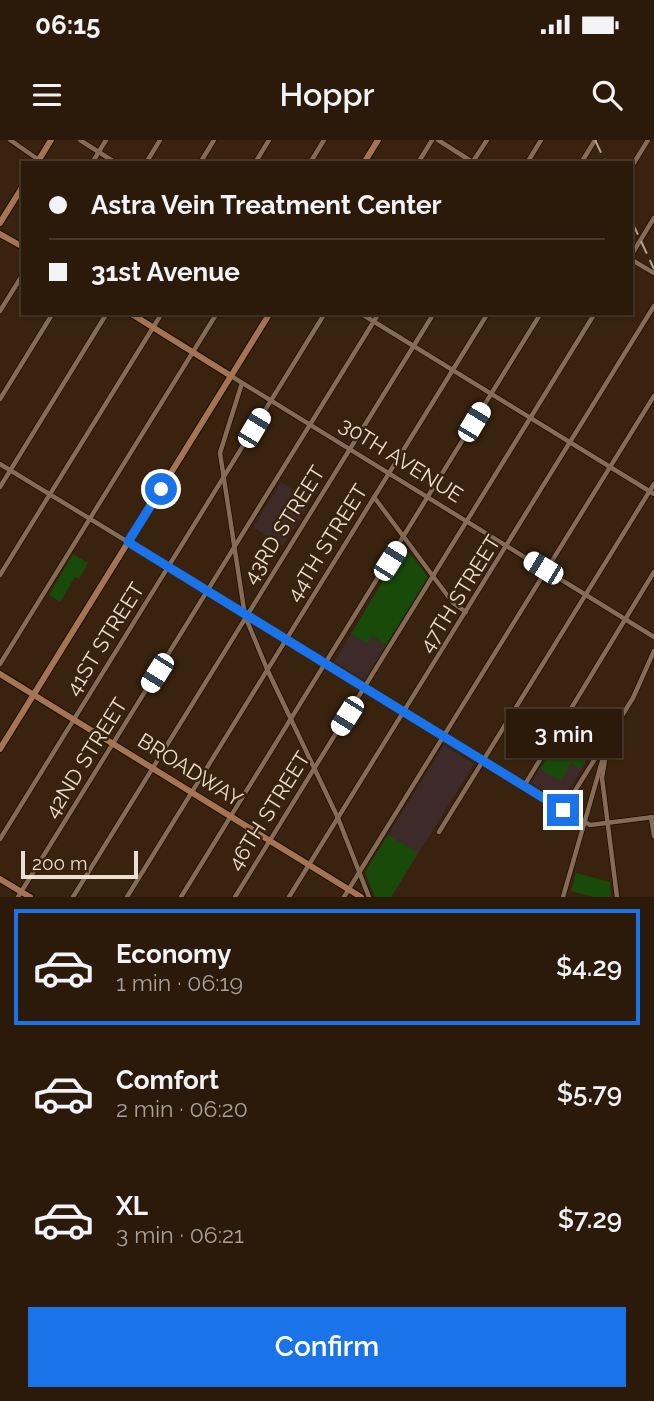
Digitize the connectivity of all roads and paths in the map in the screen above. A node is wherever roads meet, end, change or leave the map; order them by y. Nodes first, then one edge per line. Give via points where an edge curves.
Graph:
1 (10, 140) edge
2 (51, 140) edge
3 (80, 140) edge
4 (106, 140) edge
5 (160, 140) edge
6 (214, 140) edge
7 (269, 140) edge
8 (324, 140) edge
9 (378, 140) edge
10 (432, 140) edge
11 (438, 140) edge
12 (486, 140) edge
13 (541, 140) edge
14 (595, 140) edge
15 (648, 140) edge
16 (99, 152) junction
17 (37, 161) edge
18 (39, 161) edge
19 (93, 161) edge
20 (113, 161) edge
21 (147, 161) edge
22 (201, 161) edge
23 (256, 161) edge
24 (311, 161) edge
25 (364, 161) edge
26 (419, 161) edge
27 (470, 161) edge
28 (474, 161) edge
29 (528, 161) edge
30 (582, 161) edge
31 (633, 164) edge
32 (21, 189) edge
33 (654, 218) edge
34 (0, 223) edge
35 (0, 234) edge
36 (21, 246) edge
37 (633, 252) edge
38 (633, 261) edge
39 (654, 273) edge
40 (21, 277) edge
41 (654, 306) edge
42 (0, 311) edge
43 (52, 315) edge
44 (106, 315) edge
45 (133, 315) edge
46 (161, 315) edge
47 (216, 315) edge
48 (269, 315) edge
49 (324, 315) edge
50 (363, 315) edge
51 (378, 315) edge
52 (433, 315) edge
53 (487, 315) edge
54 (540, 315) edge
55 (594, 315) edge
56 (374, 322) junction
57 (153, 328) junction
58 (413, 346) junction
59 (193, 352) junction
60 (453, 371) junction
61 (231, 376) junction
62 (242, 383) junction
63 (491, 395) junction
64 (654, 396) edge
65 (0, 399) edge
66 (271, 400) junction
67 (531, 419) junction
68 (311, 425) junction
69 (570, 443) junction
70 (350, 449) junction
71 (0, 464) edge
72 (610, 467) junction
73 (10, 470) junction
74 (389, 473) junction
75 (224, 477) junction
76 (654, 484) edge
77 (0, 487) edge
78 (652, 493) edge
79 (50, 495) junction
80 (374, 498) junction
81 (429, 498) junction
82 (90, 519) junction
83 (468, 522) junction
84 (404, 537) junction
85 (128, 542) junction
86 (508, 547) junction
87 (234, 548) junction
88 (168, 567) junction
89 (547, 570) junction
90 (654, 572) edge
91 (0, 575) edge
92 (433, 577) junction
93 (207, 591) junction
94 (586, 594) junction
95 (466, 612) junction
96 (245, 615) junction
97 (626, 618) junction
98 (654, 637) edge
99 (286, 640) junction
100 (654, 651) edge
101 (0, 664) edge
102 (325, 665) junction
103 (267, 669) junction
104 (0, 674) edge
105 (365, 689) junction
106 (34, 695) junction
107 (404, 713) junction
108 (74, 719) junction
109 (291, 719) junction
110 (444, 737) junction
111 (610, 737) junction
112 (113, 744) junction
113 (0, 749) edge
114 (483, 761) junction
115 (152, 768) junction
116 (314, 768) junction
117 (524, 786) junction
118 (192, 792) junction
119 (563, 810) junction
120 (231, 816) junction
121 (653, 817) edge
122 (338, 818) junction
123 (585, 823) junction
124 (607, 823) junction
125 (439, 832) dead end
126 (654, 836) edge
127 (0, 839) edge
128 (270, 841) junction
129 (309, 865) junction
130 (359, 872) junction
131 (0, 879) edge
132 (349, 890) junction
133 (20, 894) edge
134 (30, 897) edge
135 (73, 897) edge
136 (127, 897) edge
137 (181, 897) edge
138 (235, 897) edge
139 (289, 897) edge
140 (344, 897) edge
141 (361, 897) edge
142 (369, 897) edge
143 (563, 897) edge
144 (617, 897) edge

1 - 17 street
2 - 18 street
3 - 16 street
4 - 16 street
5 - 21 street
6 - 22 street
7 - 23 street
8 - 24 street
9 - 25 street
10 - 26 street
11 - 27 street
12 - 28 street
13 - 29 street
14 - 30 street
15 - 31 street
16 - 19 street
16 - 20 street
32 - 34 street
33 - 37 street
35 - 36 street
38 - 39 street
40 - 42 street
41 - 69 street, 47TH STREET
43 - 65 street
44 - 73 street
45 - 57 street, 30TH AVENUE
46 - 57 street
47 - 59 street
48 - 61 street
49 - 66 street, 41ST STREET
50 - 56 street
51 - 56 street, 42ND STREET
52 - 58 street, 43RD STREET
53 - 60 street, 44TH STREET
54 - 63 street
55 - 67 street, 46TH STREET
56 - 58 street
56 - 68 street, 42ND STREET
57 - 59 street, 30TH AVENUE
57 - 79 street
58 - 60 street
58 - 70 street, 43RD STREET
59 - 61 street, 30TH AVENUE
59 - 82 street
60 - 63 street
60 - 74 street, 44TH STREET
61 - 62 street, 30TH AVENUE
61 - 85 street
62 - 66 street, 30TH AVENUE
62 - 75 street via 220,453
63 - 67 street
63 - 81 street
64 - 72 street
66 - 68 street, 30TH AVENUE
66 - 75 street, 41ST STREET
67 - 69 street
67 - 83 street, 46TH STREET
68 - 70 street, 30TH AVENUE
68 - 87 street, 42ND STREET
69 - 72 street
69 - 86 street, 47TH STREET
70 - 74 street, 30TH AVENUE
70 - 96 street, 43RD STREET
71 - 73 street
72 - 78 street
72 - 89 street
73 - 77 street
73 - 79 street
74 - 80 street, 44TH STREET
74 - 81 street, 30TH AVENUE
75 - 87 street
75 - 88 street, 41ST STREET
76 - 78 street
78 - 94 street
79 - 82 street
79 - 91 street
80 - 84 street
80 - 99 street, 44TH STREET
81 - 83 street, 30TH AVENUE
81 - 84 street
82 - 85 street
82 - 101 street
83 - 86 street, 30TH AVENUE
83 - 92 street, 46TH STREET
84 - 92 street
84 - 102 street
85 - 88 street
85 - 106 street
86 - 89 street, 30TH AVENUE
86 - 95 street, 47TH STREET
87 - 93 street, 42ND STREET
87 - 96 street
88 - 93 street
88 - 108 street, 41ST STREET
89 - 94 street, 30TH AVENUE
89 - 110 street
90 - 97 street
92 - 95 street
92 - 105 street, 46TH STREET
93 - 96 street
93 - 112 street, 42ND STREET
94 - 97 street, 30TH AVENUE
94 - 114 street
95 - 107 street, 47TH STREET
96 - 99 street
96 - 103 street
96 - 115 street, 43RD STREET
97 - 98 street, 30TH AVENUE
97 - 117 street
99 - 102 street
99 - 103 street, 44TH STREET
100 - 111 street
102 - 105 street
102 - 109 street
103 - 109 street
103 - 118 street, 44TH STREET
104 - 106 street, BROADWAY
105 - 107 street
105 - 116 street, 46TH STREET
106 - 108 street, BROADWAY
106 - 113 street
107 - 110 street
107 - 122 street, 47TH STREET
108 - 112 street, BROADWAY
108 - 127 street, 41ST STREET
109 - 116 street
109 - 120 street
110 - 114 street
110 - 130 street
111 - 119 street
111 - 123 street
111 - 124 street via 602,778
112 - 115 street, BROADWAY
112 - 133 street, 42ND STREET
114 - 117 street
114 - 125 street
115 - 118 street, BROADWAY
115 - 135 street, 43RD STREET
116 - 122 street
116 - 128 street, 46TH STREET
117 - 119 street
118 - 120 street, BROADWAY
118 - 136 street, 44TH STREET
119 - 123 street
120 - 128 street, BROADWAY
120 - 137 street
121 - 124 street
121 - 126 street
122 - 129 street, 47TH STREET
122 - 130 street
123 - 124 street
123 - 143 street
124 - 144 street
128 - 129 street, BROADWAY
128 - 138 street, 46TH STREET
129 - 132 street, BROADWAY
129 - 139 street, 47TH STREET
130 - 132 street
130 - 142 street
131 - 133 street
132 - 140 street
132 - 141 street, BROADWAY
133 - 134 street

